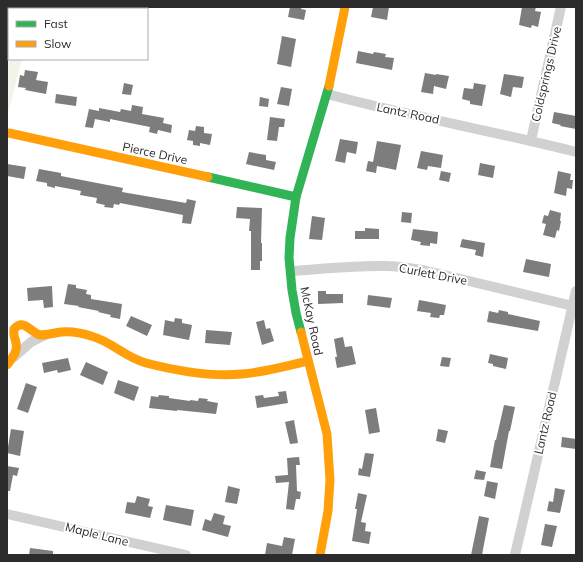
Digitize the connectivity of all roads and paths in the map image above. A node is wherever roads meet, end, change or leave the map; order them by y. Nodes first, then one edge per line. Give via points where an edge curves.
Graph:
1 (345, 7) edge
2 (561, 7) edge
3 (327, 94) junction
4 (9, 133) dead end
5 (531, 140) junction
6 (576, 152) edge
7 (296, 197) junction
8 (291, 271) junction
9 (576, 291) edge
10 (573, 306) junction
11 (45, 335) junction
12 (14, 357) junction
13 (308, 361) junction
14 (7, 365) edge
15 (7, 514) edge
16 (186, 555) edge
17 (320, 555) edge
18 (515, 555) edge

1 - 3 street
2 - 5 street, Coldsprings Drive
3 - 5 street, Lantz Road
3 - 7 street, McKay Road
4 - 7 street, Pierce Drive
5 - 6 street, Lantz Road
7 - 8 street, McKay Road via 290,238
8 - 10 street, Curlett Drive via 365,266 404,267
8 - 13 street, McKay Road via 296,314
9 - 10 street, Lantz Road
10 - 18 street, Lantz Road
11 - 12 street via 31,342
11 - 12 street via 35,334 25,325 17,326 13,332 17,346
11 - 13 street via 84,333 102,339 137,360 202,374 244,375
12 - 14 street
13 - 17 street, McKay Road via 322,410 329,456 328,511
15 - 16 street, Maple Lane

